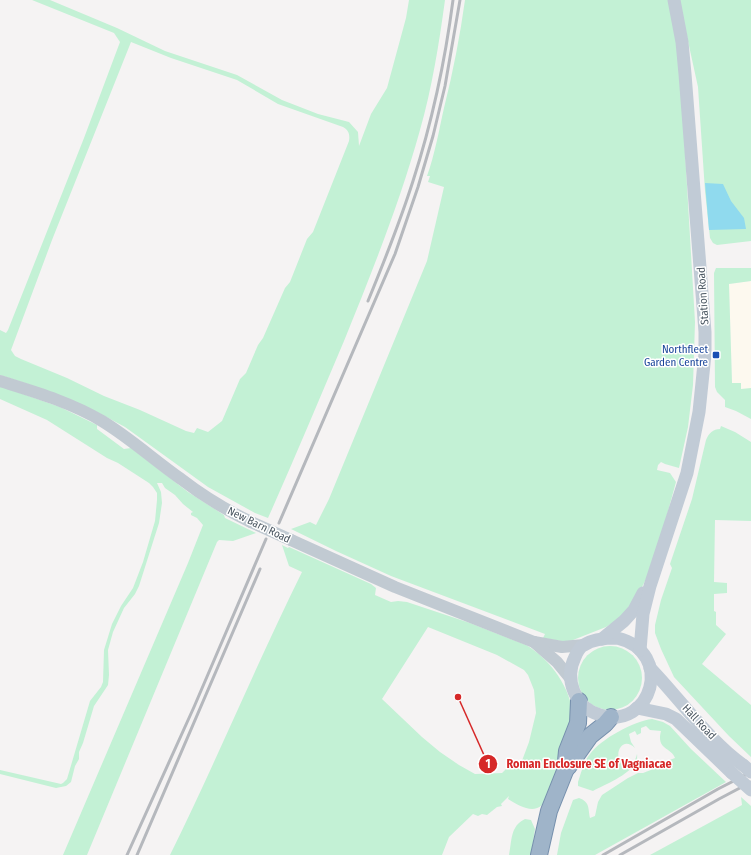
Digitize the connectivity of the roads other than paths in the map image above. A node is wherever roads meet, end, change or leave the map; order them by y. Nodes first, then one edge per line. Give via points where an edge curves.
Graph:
1 (674, 0) edge
2 (0, 380) edge
3 (650, 586) junction
4 (602, 639) junction
5 (534, 642) junction
6 (584, 645) junction
7 (640, 650) junction
8 (650, 668) junction
9 (570, 678) junction
10 (579, 701) junction
11 (637, 708) junction
12 (611, 717) junction
13 (742, 770) edge
14 (565, 771) junction
15 (751, 790) edge
16 (539, 855) edge

1 - 3 main road, Station Road via 688,97 705,332 699,412 687,474
2 - 5 street, New Barn Road, bridge via 58,400 97,418 129,439 180,479 251,522 395,587
3 - 4 main road, Station Road via 629,616
3 - 7 main road, Station Road
4 - 6 main road
4 - 7 main road via 617,638
5 - 6 street, New Barn Road via 566,647
5 - 9 street, New Barn Road via 557,662
6 - 9 main road via 577,652
7 - 8 main road via 648,660
8 - 11 main road via 649,691
8 - 13 main road, Hall Road
9 - 10 main road
10 - 12 main road via 590,711
10 - 14 highway via 578,721 567,751
11 - 12 main road via 625,715
11 - 13 main road, Hall Road via 666,714 676,719
12 - 14 highway via 590,736
13 - 15 main road, Hall Road, bridge
14 - 16 highway via 549,811

